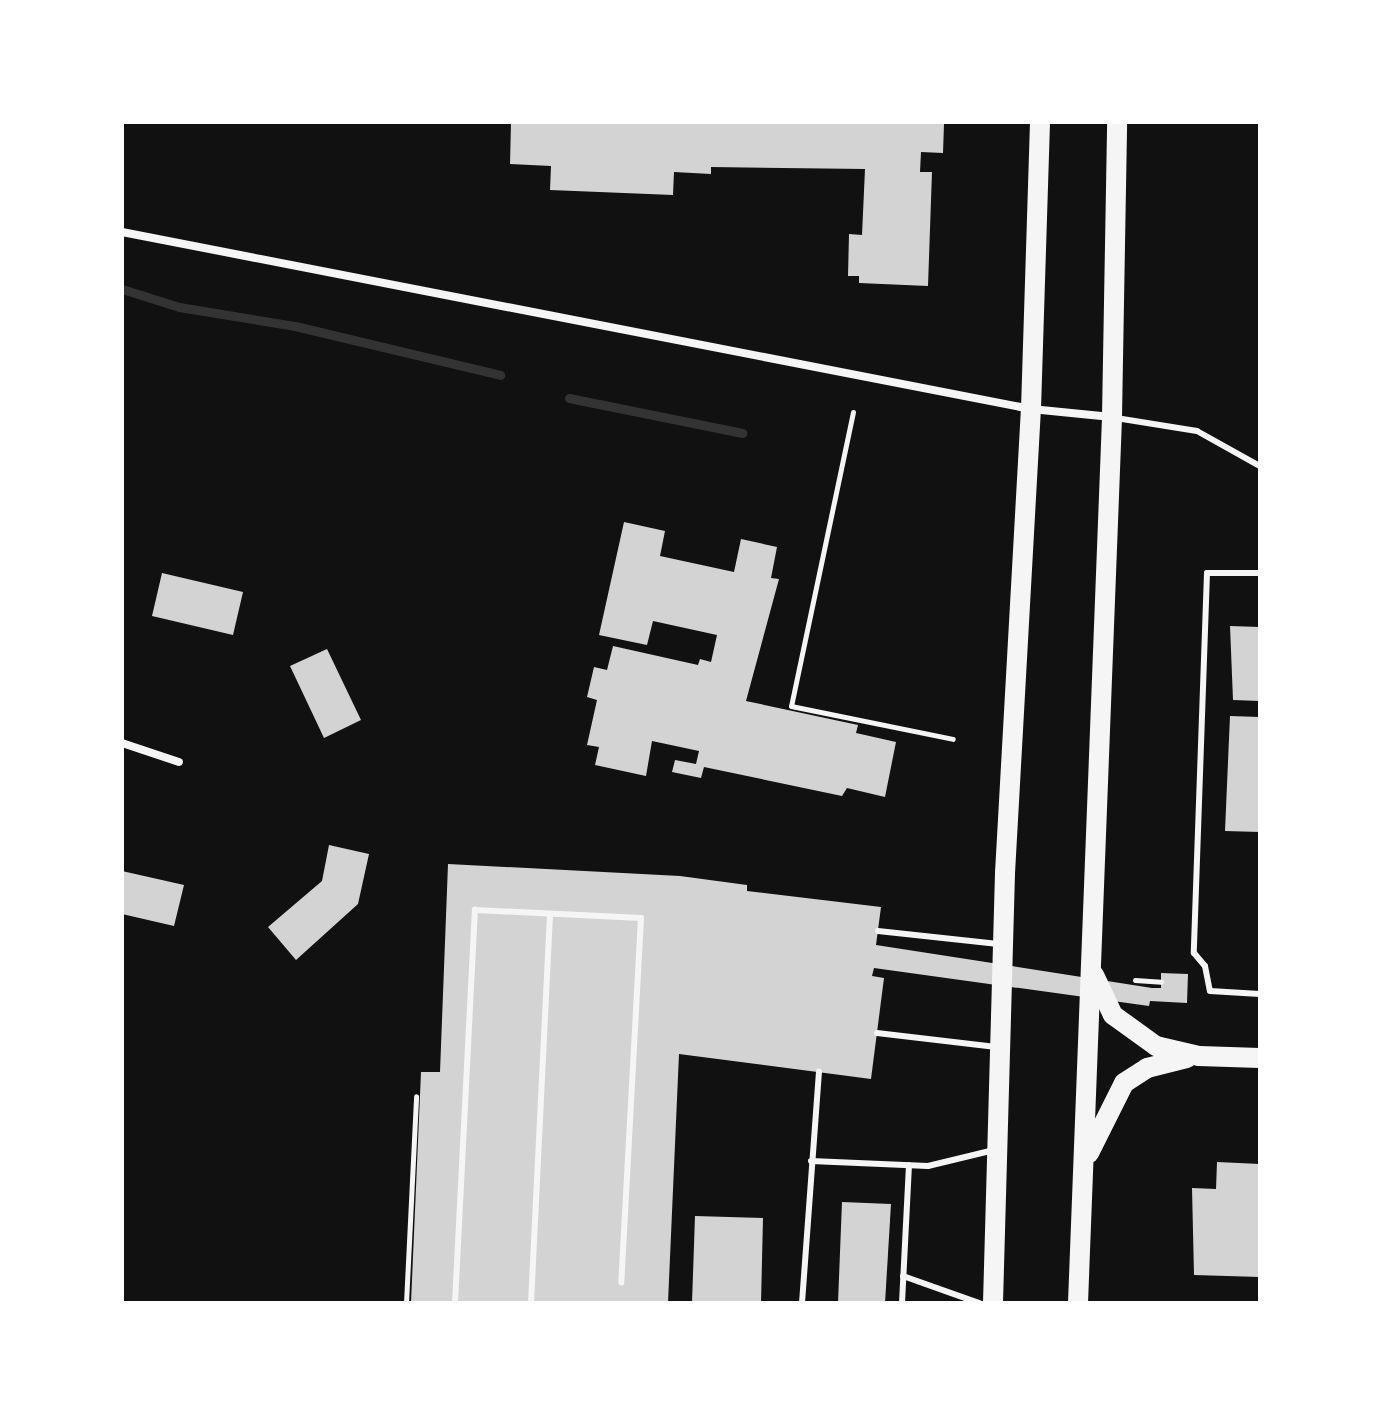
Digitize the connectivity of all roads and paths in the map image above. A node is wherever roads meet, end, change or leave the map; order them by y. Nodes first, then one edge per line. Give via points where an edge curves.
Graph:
1 (1040, 122) edge
2 (1117, 122) edge
3 (122, 232) edge
4 (1031, 409) junction
5 (853, 412) dead end
6 (1112, 417) junction
7 (1260, 466) edge
8 (1260, 573) edge
9 (953, 739) dead end
10 (122, 743) edge
11 (179, 762) dead end
12 (550, 914) junction
13 (878, 931) dead end
14 (1004, 945) junction
15 (1091, 963) junction
16 (1135, 980) dead end
17 (1161, 982) dead end
18 (1260, 994) edge
19 (877, 1033) dead end
20 (1001, 1048) junction
21 (1199, 1056) junction
22 (1260, 1058) edge
23 (819, 1072) dead end
24 (416, 1096) dead end
25 (997, 1149) junction
26 (811, 1161) junction
27 (909, 1165) junction
28 (1083, 1172) junction
29 (903, 1276) junction
30 (621, 1282) dead end
31 (406, 1303) edge
32 (455, 1303) edge
33 (531, 1303) edge
34 (802, 1303) edge
35 (902, 1303) edge
36 (979, 1303) edge
37 (993, 1303) edge
38 (1078, 1303) edge

1 - 4 main road
2 - 6 main road
3 - 4 street
4 - 6 street
4 - 14 main road
5 - 9 path via 791,706
6 - 7 lane via 1197,431
6 - 15 main road
8 - 18 lane via 1207,573 1194,953 1205,966 1210,991
10 - 11 street
12 - 30 lane via 641,918
12 - 32 lane via 475,910
12 - 33 lane
13 - 14 lane
14 - 20 main road
15 - 21 main road via 1105,1004 1122,1025 1156,1046
15 - 28 main road
16 - 17 path
19 - 20 lane
20 - 25 main road
21 - 22 main road
21 - 28 main road via 1147,1068 1124,1083 1105,1114
23 - 26 lane
24 - 31 path
25 - 27 lane via 928,1166
25 - 37 main road
26 - 27 lane
26 - 34 lane
27 - 29 lane
28 - 38 main road
29 - 35 lane
29 - 36 lane

